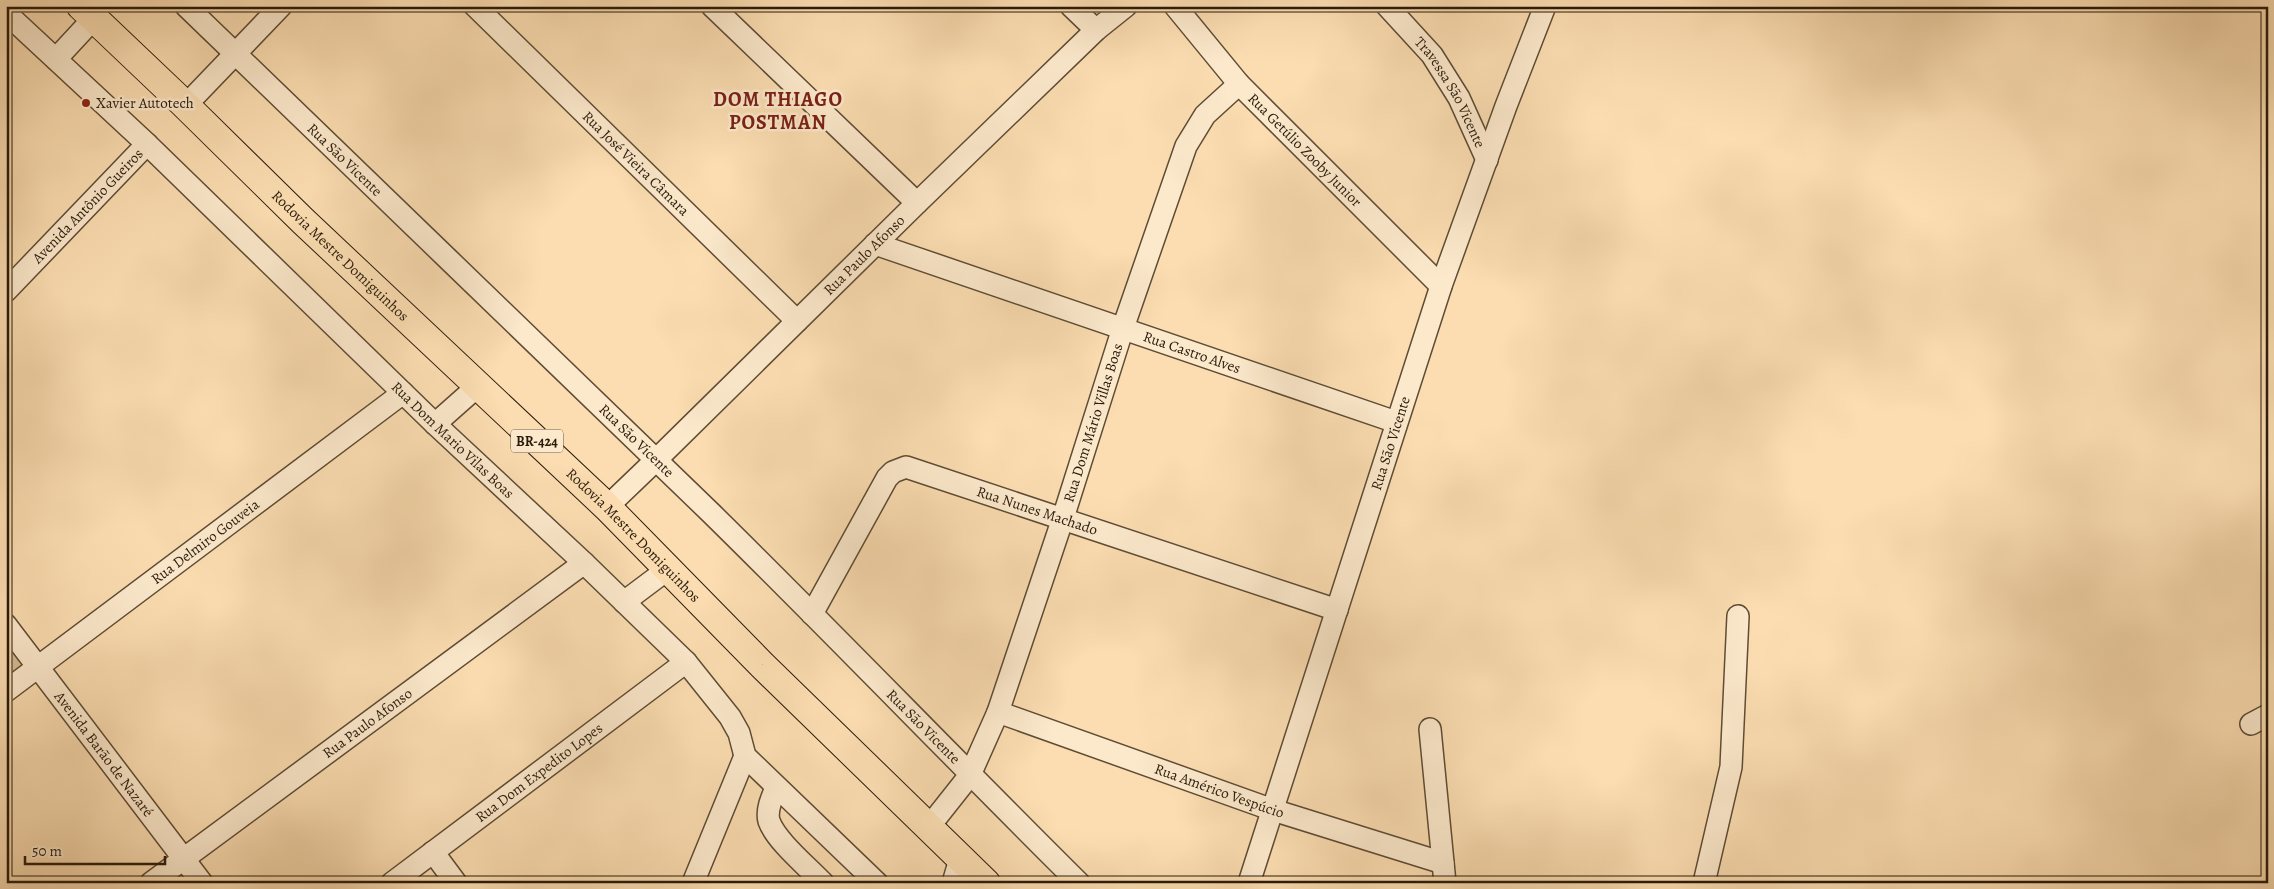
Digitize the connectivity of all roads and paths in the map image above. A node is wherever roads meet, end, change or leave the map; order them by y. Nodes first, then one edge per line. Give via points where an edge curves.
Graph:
1 (186, 6) edge
2 (281, 6) edge
3 (475, 6) edge
4 (712, 6) edge
5 (1071, 6) edge
6 (1126, 6) edge
7 (1175, 6) edge
8 (1387, 6) edge
9 (1545, 6) edge
10 (87, 12) edge
11 (6, 13) edge
12 (1096, 30) junction
13 (235, 54) junction
14 (56, 59) junction
15 (1238, 84) junction
16 (186, 105) junction
17 (148, 144) junction
18 (1486, 160) junction
19 (917, 203) junction
20 (875, 244) junction
21 (1441, 286) junction
22 (6, 291) edge
23 (797, 321) junction
24 (1123, 328) junction
25 (479, 385) junction
26 (403, 393) junction
27 (1396, 422) junction
28 (435, 424) junction
29 (656, 460) junction
30 (607, 506) junction
31 (1063, 518) junction
32 (584, 563) junction
33 (668, 569) junction
34 (624, 602) junction
35 (1337, 610) junction
36 (812, 614) junction
37 (1738, 616) dead end
38 (6, 625) edge
39 (686, 662) junction
40 (38, 667) junction
41 (6, 691) edge
42 (998, 712) junction
43 (1430, 729) dead end
44 (745, 756) junction
45 (970, 775) junction
46 (776, 788) junction
47 (1273, 810) junction
48 (928, 828) junction
49 (433, 852) junction
50 (183, 858) junction
51 (957, 871) edge
52 (1444, 873) edge
53 (151, 883) edge
54 (202, 883) edge
55 (392, 883) edge
56 (456, 883) edge
57 (692, 883) edge
58 (823, 883) edge
59 (877, 883) edge
60 (986, 883) edge
61 (1079, 883) edge
62 (1249, 883) edge
63 (1704, 883) edge

1 - 13 street, Rua São Vicente
2 - 13 street
3 - 23 street, Rua José Vieira Câmara
4 - 19 street
5 - 12 street
6 - 12 street, Rua Paulo Afonso
7 - 15 street, Rua Getúlio Zooby Junior
8 - 18 street, Travessa São Vicente via 1432,55 1459,98
9 - 18 street, Rua São Vicente
10 - 14 street
10 - 16 main road, Rodovia Mestre Domiguinhos / BR-424
11 - 14 street, Rua Dom Mario Vilas Boas
12 - 19 street, Rua Paulo Afonso
13 - 16 street
13 - 29 street, Rua São Vicente
14 - 17 street, Rua Dom Mario Vilas Boas
15 - 21 street, Rua Getúlio Zooby Junior
15 - 24 street, Rua Dom Mário Villas Boas via 1205,115 1186,146
16 - 25 main road, Rodovia Mestre Domiguinhos / BR-424 via 303,221
17 - 22 street, Avenida Antônio Gueiros
17 - 26 street, Rua Dom Mario Vilas Boas
18 - 21 street, Rua São Vicente
19 - 20 street, Rua Paulo Afonso
20 - 23 street, Rua Paulo Afonso
20 - 24 street, Rua Castro Alves
21 - 27 street, Rua São Vicente
23 - 29 street, Rua Paulo Afonso
24 - 27 street, Rua Castro Alves
24 - 31 street, Rua Dom Mário Villas Boas
25 - 28 street
25 - 30 main road, Rodovia Mestre Domiguinhos / BR-424
26 - 28 street, Rua Dom Mario Vilas Boas
26 - 40 street, Rua Delmiro Gouveia
27 - 35 street, Rua São Vicente
28 - 32 street, Rua Dom Mario Vilas Boas
29 - 30 street, Rua Paulo Afonso
29 - 36 street, Rua São Vicente
30 - 33 main road, Rodovia Mestre Domiguinhos / BR-424
31 - 35 street, Rua Nunes Machado
31 - 36 street, Rua Nunes Machado via 906,467 899,468 888,478
31 - 42 street, Rua Dom Mário Villas Boas
32 - 34 street, Rua Dom Mario Vilas Boas
32 - 50 street, Rua Paulo Afonso
33 - 34 street
33 - 48 main road, Rodovia Mestre Domiguinhos / BR-424
34 - 39 street, Rua Dom Mario Vilas Boas
35 - 47 street, Rua São Vicente
36 - 45 street, Rua São Vicente
37 - 63 street via 1731,767
38 - 40 street, Avenida Barão de Nazaré
39 - 44 street, Rua Dom Mario Vilas Boas via 730,718 739,733
39 - 49 street, Rua Dom Expedito Lopes
40 - 41 street, Rua Delmiro Gouveia
40 - 50 street, Avenida Barão de Nazaré
42 - 45 street, Rua Dom Mário Villas Boas
42 - 47 street, Rua Américo Vespúcio
43 - 52 street
44 - 46 street, Rua Dom Mario Vilas Boas
44 - 57 street
45 - 48 street, Rua Dom Mário Villas Boas
45 - 61 street, Rua São Vicente
46 - 58 street via 770,803 769,820 778,836
46 - 59 street, Rua Dom Mario Vilas Boas
47 - 52 street, Rua Américo Vespúcio
47 - 62 street, Rua São Vicente
48 - 51 main road, Rodovia Mestre Domiguinhos / BR-424
49 - 55 street, Rua Dom Expedito Lopes
49 - 56 street
50 - 53 street, Rua Paulo Afonso
50 - 54 street, Avenida Barão de Nazaré
51 - 60 main road, Rodovia Mestre Domiguinhos / BR-424

